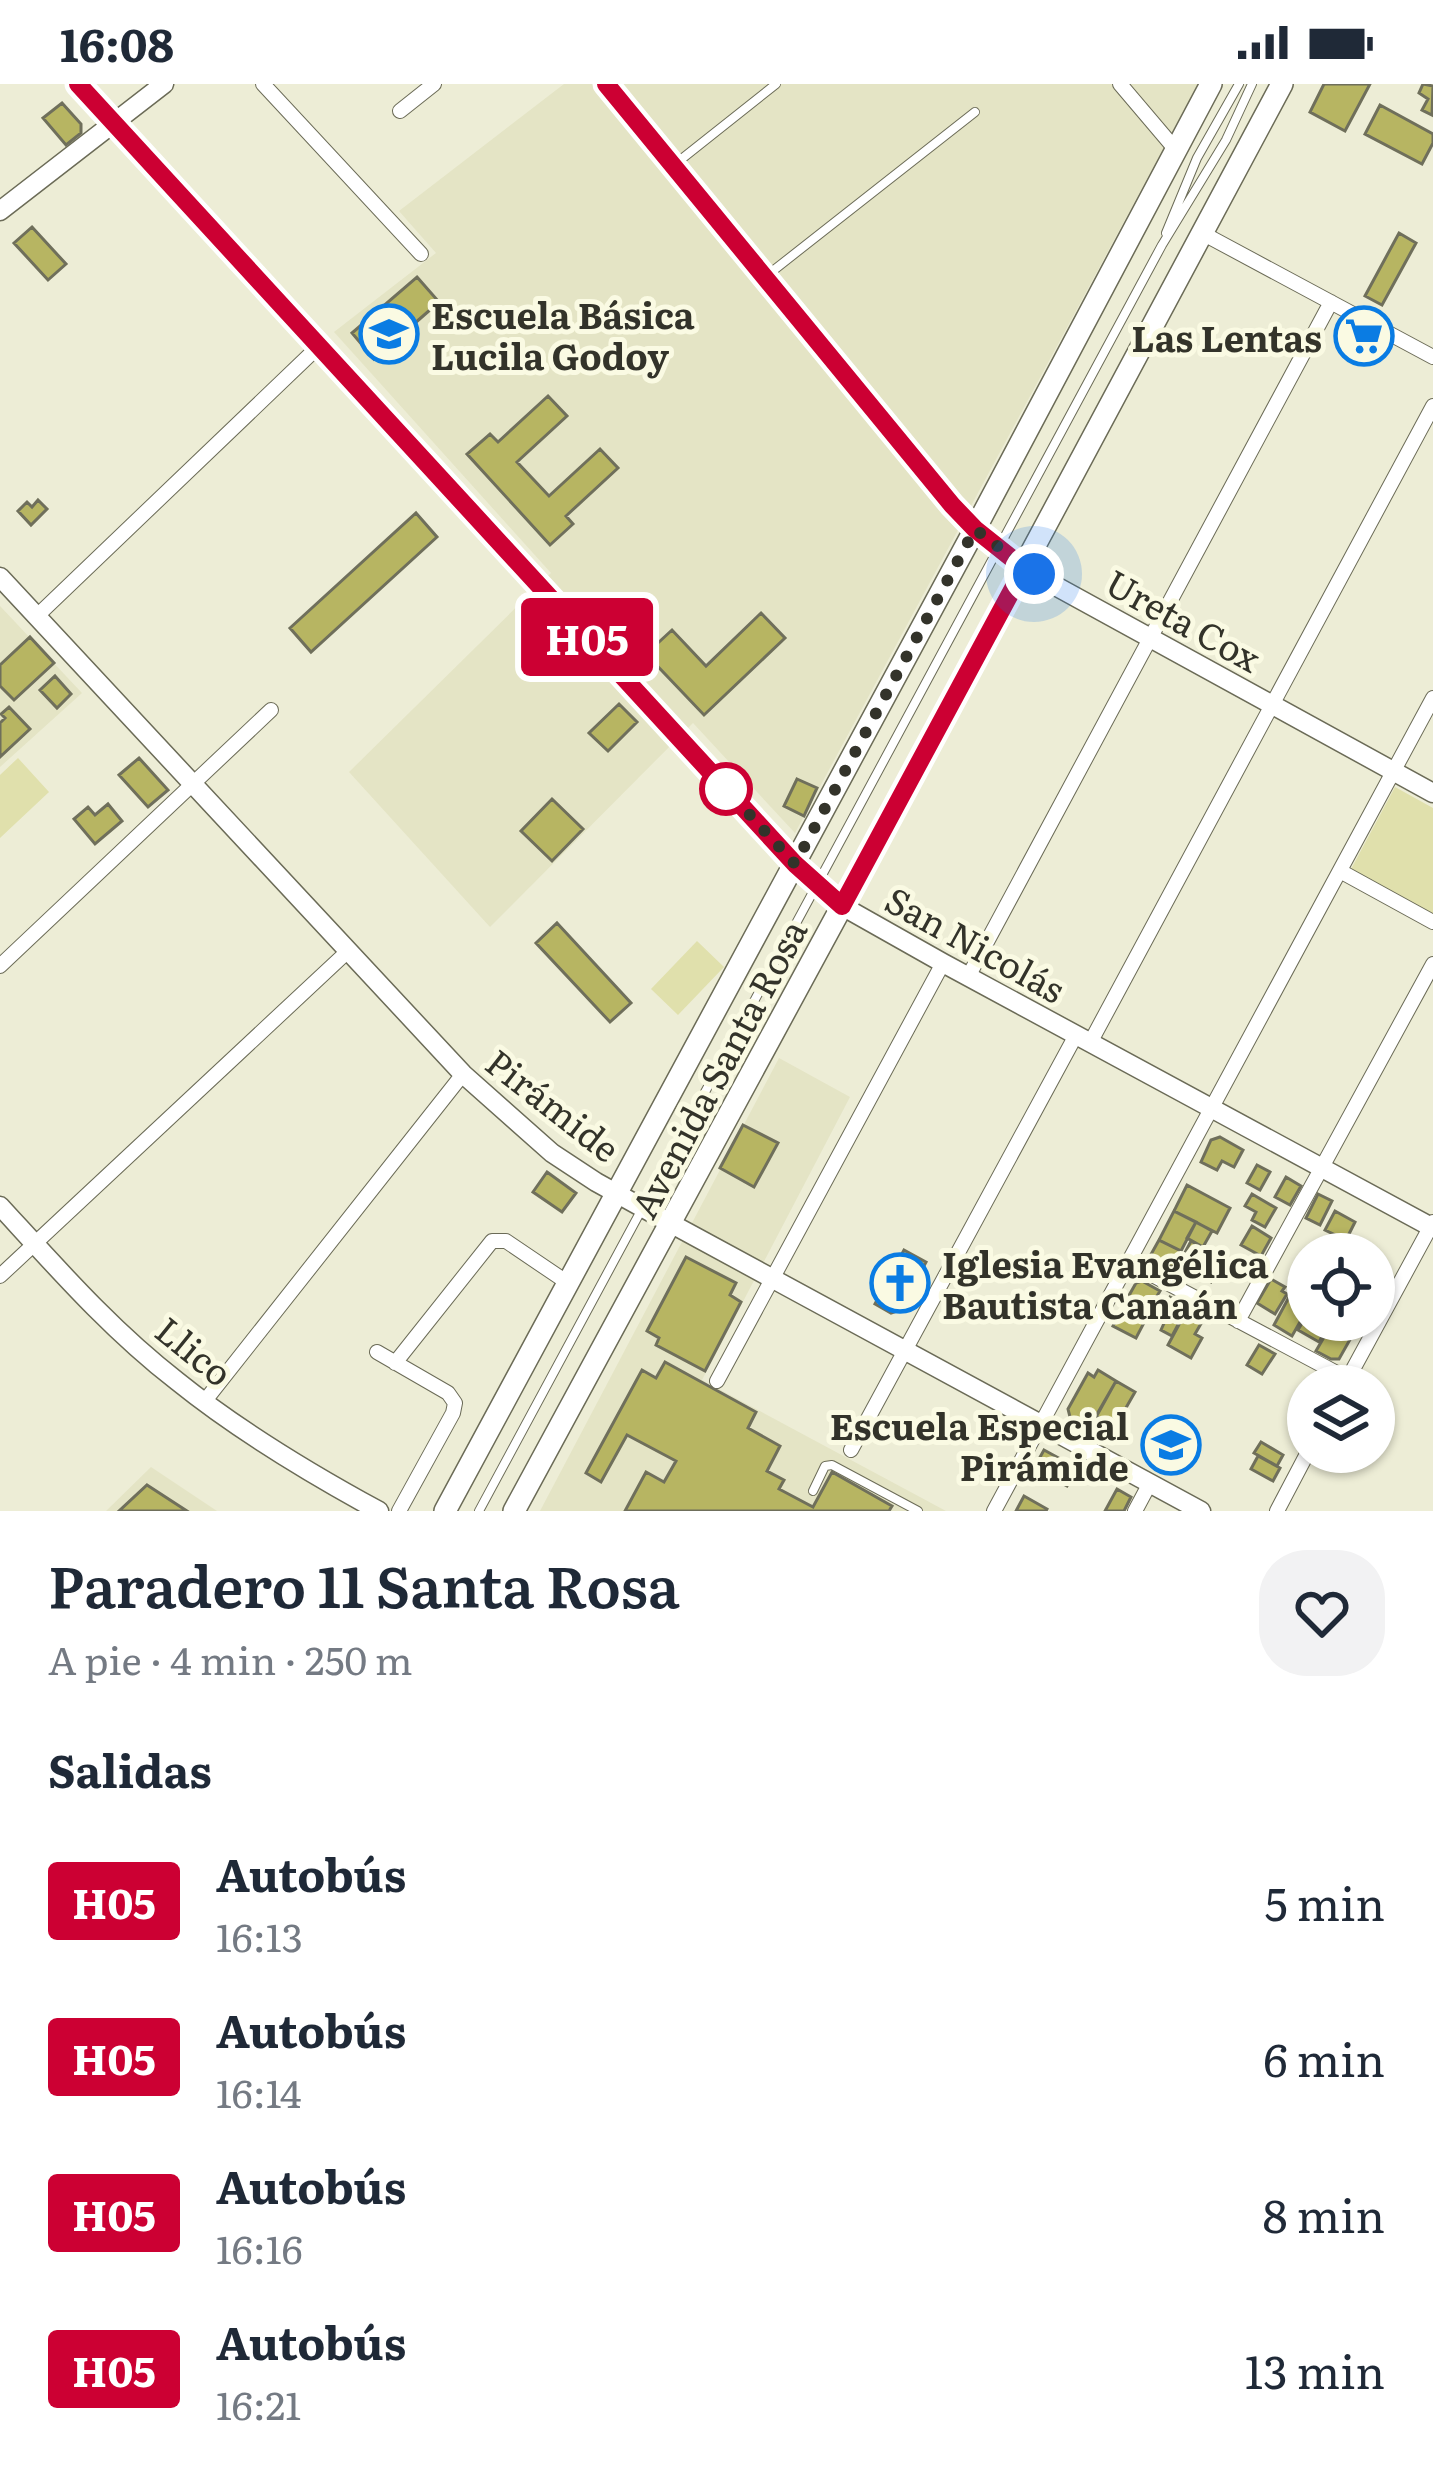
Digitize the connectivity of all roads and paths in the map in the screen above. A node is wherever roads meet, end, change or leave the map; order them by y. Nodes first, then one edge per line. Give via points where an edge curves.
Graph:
1 (78, 84) edge
2 (164, 84) edge
3 (263, 84) edge
4 (434, 84) edge
5 (606, 84) edge
6 (776, 84) edge
7 (1120, 84) edge
8 (1211, 84) edge
9 (1239, 84) edge
10 (1252, 84) edge
11 (1282, 84) edge
12 (400, 111) dead end
13 (975, 112) dead end
14 (113, 123) junction
15 (1176, 150) junction
16 (673, 166) junction
17 (0, 211) edge
18 (1202, 233) junction
19 (1162, 244) junction
20 (421, 254) dead end
21 (764, 278) junction
22 (1331, 302) junction
23 (319, 346) junction
24 (1433, 357) edge
25 (1433, 406) edge
26 (975, 529) junction
27 (1000, 550) junction
28 (1024, 568) junction
29 (0, 577) edge
30 (37, 616) junction
31 (1150, 639) junction
32 (1433, 698) edge
33 (1272, 705) junction
34 (271, 710) dead end
35 (1426, 725) edge
36 (1393, 772) junction
37 (193, 784) junction
38 (1433, 793) edge
39 (795, 864) junction
40 (1340, 871) junction
41 (818, 885) junction
42 (842, 906) junction
43 (1433, 922) edge
44 (347, 952) junction
45 (943, 963) junction
46 (1433, 964) edge
47 (0, 966) edge
48 (968, 977) junction
49 (1083, 1039) junction
50 (463, 1074) junction
51 (1211, 1108) junction
52 (1321, 1168) junction
53 (616, 1193) junction
54 (0, 1205) edge
55 (643, 1208) junction
56 (670, 1223) junction
57 (1432, 1225) edge
58 (35, 1244) junction
59 (1128, 1262) junction
60 (0, 1276) edge
61 (772, 1278) junction
62 (568, 1283) junction
63 (1238, 1321) junction
64 (905, 1351) junction
65 (376, 1352) dead end
66 (395, 1363) junction
67 (1315, 1365) edge
68 (1356, 1365) edge
69 (717, 1381) dead end
70 (204, 1402) junction
71 (1041, 1424) junction
72 (851, 1450) dead end
73 (1297, 1473) edge
74 (1150, 1483) junction
75 (813, 1491) dead end
76 (379, 1511) edge
77 (399, 1511) edge
78 (445, 1511) edge
79 (479, 1511) edge
80 (514, 1511) edge
81 (918, 1511) edge
82 (994, 1511) edge
83 (1135, 1511) edge
84 (1201, 1511) edge
85 (1276, 1511) edge

1 - 14 street, San Nicolás
2 - 14 street
3 - 20 street
4 - 12 street
5 - 16 street, Ureta Cox
6 - 16 lane
7 - 15 street
8 - 15 main road, Avenida Santa Rosa
9 - 19 lane
10 - 19 lane
11 - 18 main road, Avenida Santa Rosa
13 - 21 lane
14 - 17 street
14 - 23 street, San Nicolás
15 - 26 main road, Avenida Santa Rosa
16 - 21 street, Ureta Cox
18 - 22 street
18 - 28 main road, Avenida Santa Rosa
19 - 27 lane
21 - 26 street, Ureta Cox
22 - 24 street
22 - 31 street
23 - 30 street
23 - 39 street, San Nicolás
25 - 33 street
26 - 27 street, Ureta Cox
26 - 39 main road, Avenida Santa Rosa
27 - 28 street, Ureta Cox
27 - 41 lane
28 - 31 street, Ureta Cox
28 - 42 main road, Avenida Santa Rosa
29 - 30 street, Pirámide
30 - 37 street, Pirámide
31 - 33 street, Ureta Cox
31 - 48 street
32 - 35 street
33 - 36 street, Ureta Cox
33 - 49 street
34 - 37 street
35 - 36 street
36 - 38 street, Ureta Cox
36 - 40 street
37 - 44 street, Pirámide
37 - 47 street
39 - 41 street, San Nicolás
39 - 53 main road, Avenida Santa Rosa
40 - 43 street
40 - 51 street
41 - 42 street, San Nicolás
41 - 55 lane
42 - 45 street, San Nicolás
42 - 56 main road, Avenida Santa Rosa
44 - 50 street, Pirámide
44 - 58 street
45 - 48 street, San Nicolás
45 - 61 street
46 - 52 street
48 - 49 street, San Nicolás
49 - 51 street, San Nicolás
49 - 64 street
50 - 53 street, Pirámide via 552,1153
50 - 70 street
51 - 52 street, San Nicolás
51 - 59 street
52 - 57 street, San Nicolás
52 - 63 street
53 - 55 street, Pirámide
53 - 62 main road, Avenida Santa Rosa
54 - 58 street, Llico
55 - 56 street, Pirámide
55 - 79 lane
56 - 61 street, Pirámide
56 - 80 main road, Avenida Santa Rosa
57 - 68 street
58 - 60 street
58 - 70 street, Llico via 116,1328
59 - 63 street
59 - 71 street
61 - 64 street, Pirámide
61 - 69 street
62 - 66 street via 506,1241 492,1241
62 - 78 main road, Avenida Santa Rosa
63 - 67 street
64 - 71 street, Pirámide
64 - 72 street
65 - 66 street
66 - 77 street via 455,1403
70 - 76 street, Llico
71 - 74 street, Pirámide
71 - 82 street
73 - 85 street
74 - 83 street
74 - 84 street, Pirámide
75 - 81 lane via 832,1465

